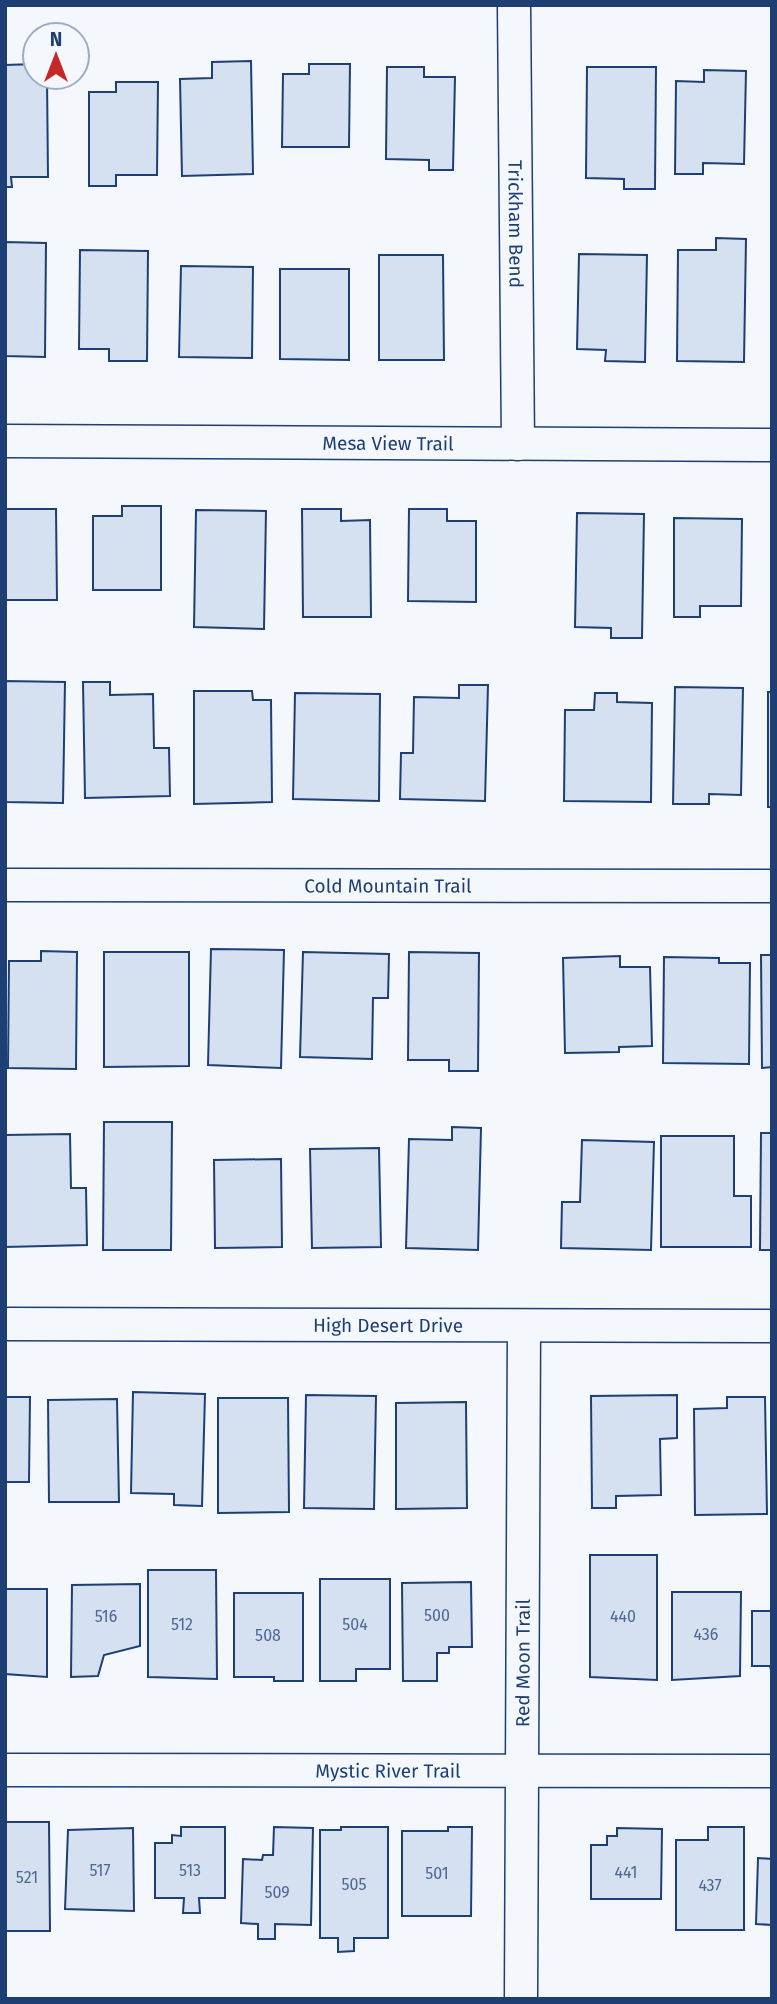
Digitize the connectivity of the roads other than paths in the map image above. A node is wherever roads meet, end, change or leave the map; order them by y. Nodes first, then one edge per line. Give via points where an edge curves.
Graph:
1 (514, 5) edge
2 (5, 441) edge
3 (518, 443) junction
4 (772, 445) edge
5 (5, 885) edge
6 (772, 886) edge
7 (5, 1324) edge
8 (524, 1326) junction
9 (772, 1326) edge
10 (5, 1770) edge
11 (524, 1771) junction
12 (772, 1771) edge
13 (521, 1999) edge

1 - 3 street, Trickham Bend
2 - 3 street, Mesa View Trail
3 - 4 street, Mesa View Trail
5 - 6 street, Cold Mountain Trail
7 - 8 street, High Desert Drive
8 - 9 street, High Desert Drive
8 - 11 street, Red Moon Trail
10 - 11 street, Mystic River Trail
11 - 12 street, Mystic River Trail
11 - 13 street, Red Moon Trail

